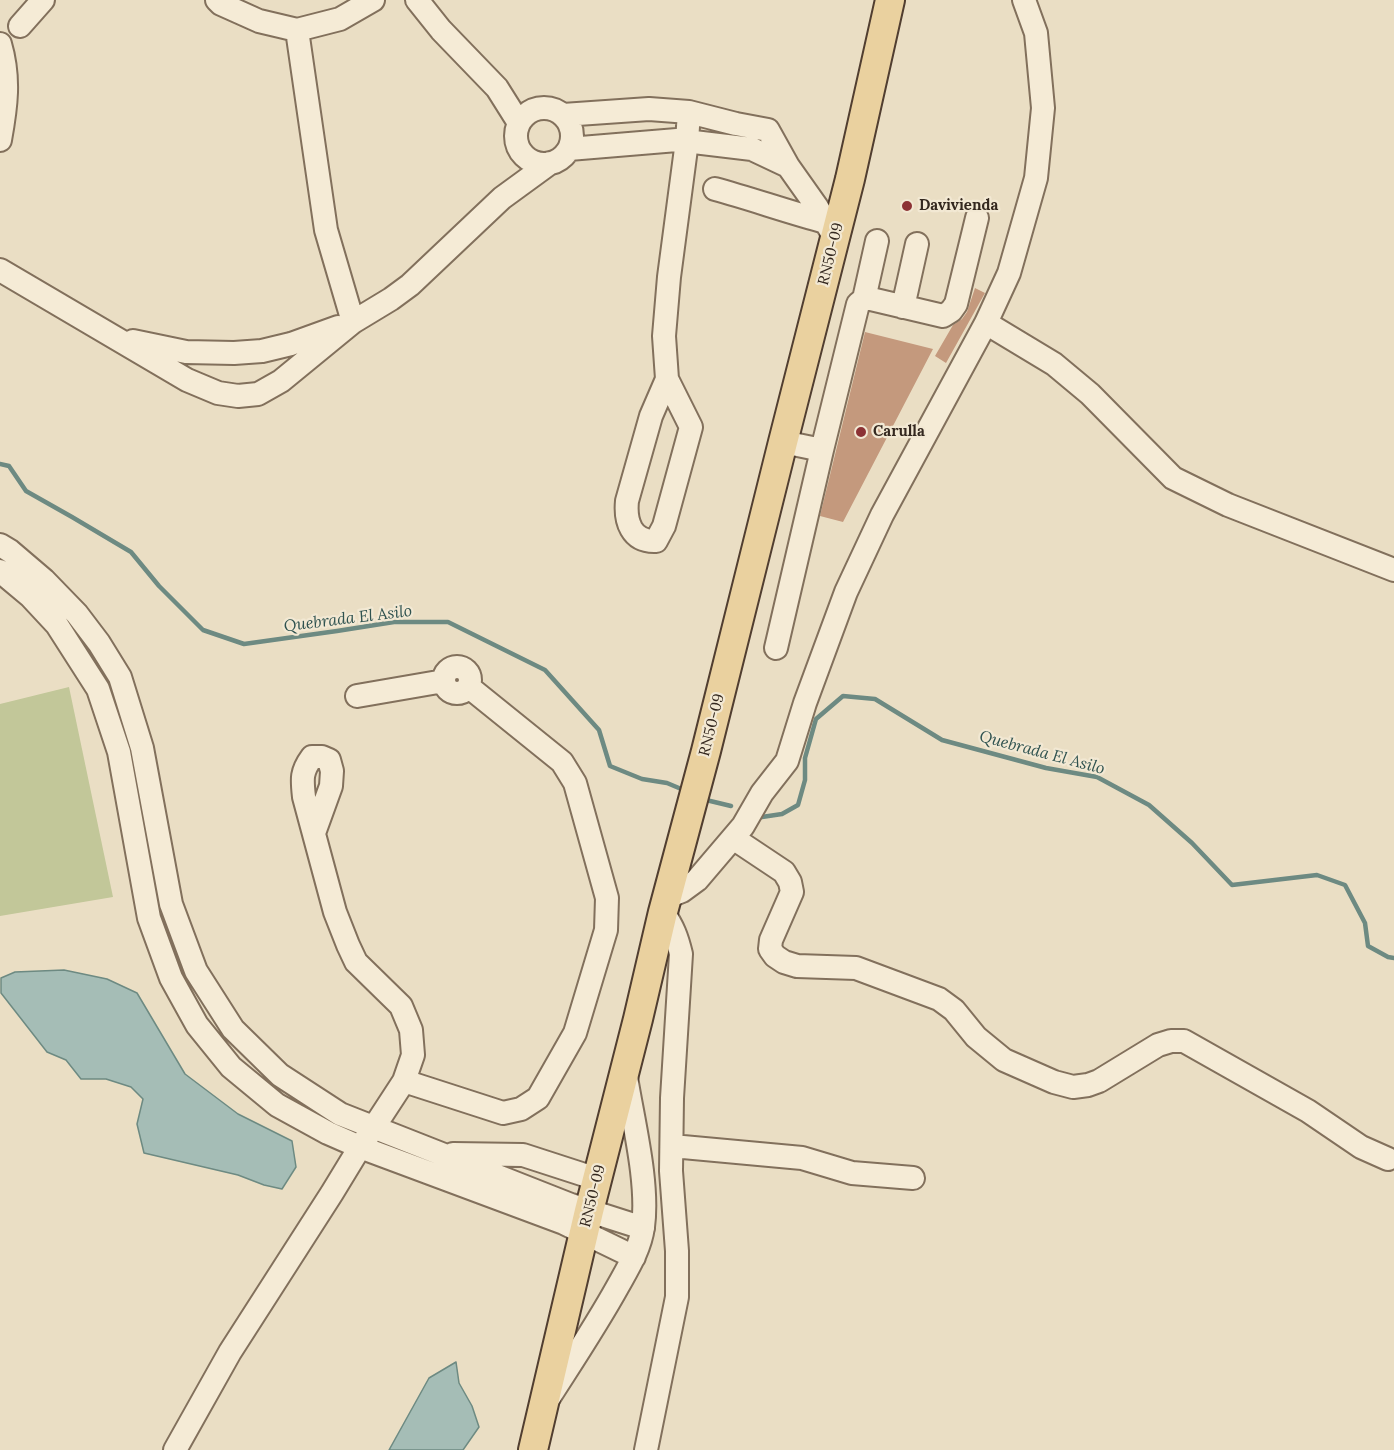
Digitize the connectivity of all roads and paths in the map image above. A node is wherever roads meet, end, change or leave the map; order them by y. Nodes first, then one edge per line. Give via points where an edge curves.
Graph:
1 (43, 0) edge
2 (217, 0) edge
3 (373, 0) edge
4 (417, 0) edge
5 (890, 0) edge
6 (1024, 0) edge
7 (20, 26) dead end
8 (297, 30) junction
9 (0, 44) edge
10 (497, 88) junction
11 (540, 108) junction
12 (688, 112) junction
13 (563, 115) junction
14 (519, 123) junction
15 (0, 140) edge
16 (687, 141) junction
17 (569, 149) junction
18 (522, 153) junction
19 (550, 163) junction
20 (788, 166) junction
21 (714, 189) dead end
22 (502, 198) junction
23 (977, 218) dead end
24 (830, 230) junction
25 (877, 241) dead end
26 (917, 244) dead end
27 (0, 270) edge
28 (864, 299) junction
29 (903, 307) junction
30 (354, 322) junction
31 (986, 323) junction
32 (113, 337) junction
33 (667, 379) junction
34 (783, 442) junction
35 (822, 450) junction
36 (0, 545) edge
37 (1394, 570) edge
38 (0, 571) edge
39 (776, 648) dead end
40 (357, 696) dead end
41 (314, 833) dead end
42 (733, 838) junction
43 (665, 905) junction
44 (625, 1072) junction
45 (404, 1080) junction
46 (374, 1127) junction
47 (672, 1146) junction
48 (360, 1147) junction
49 (443, 1154) junction
50 (1388, 1159) dead end
51 (913, 1178) dead end
52 (597, 1179) junction
53 (587, 1222) junction
54 (643, 1228) junction
55 (634, 1257) junction
56 (543, 1407) junction
57 (175, 1450) edge
58 (533, 1450) edge
59 (646, 1450) edge

1 - 7 street
2 - 8 street via 260,21
3 - 8 street via 340,19
4 - 10 street
5 - 24 main road, RN50-09 via 850,179
6 - 31 street via 1036,33 1043,108 1036,178 1009,273
8 - 30 street via 326,230
9 - 15 street via 7,78
10 - 11 street
10 - 14 street
11 - 13 street
11 - 14 street via 526,114
12 - 13 street via 649,109
12 - 16 street
12 - 20 street via 768,130
13 - 17 street via 572,130
14 - 18 street via 516,135
16 - 17 street
16 - 20 street via 752,149
16 - 33 street via 664,336
17 - 19 street
18 - 19 street via 537,163
18 - 22 street
19 - 22 street
20 - 24 street
21 - 24 street via 753,199
22 - 30 street via 410,285
23 - 29 street via 951,311 943,316
24 - 34 main road, RN50-09
25 - 28 street
26 - 29 street
27 - 32 street
28 - 29 street
28 - 35 street via 858,304
30 - 32 street via 291,344 234,353 186,352
30 - 32 street via 281,381 258,394 238,396 218,393 187,380
31 - 37 street via 1054,364 1090,394 1173,478 1228,505
31 - 42 street via 850,582 787,761
33 - 33 street via 691,427 664,526 656,541 649,541 638,537 628,524 627,501 651,416
34 - 35 street
34 - 43 main road, RN50-09
35 - 39 street
36 - 46 street via 44,580 77,614 120,677 142,748 171,904 196,971 233,1029 280,1075 340,1114
38 - 48 street via 57,625 98,688 119,752 149,918 171,978 197,1025 231,1067 277,1105
40 - 45 street via 444,681 447,689 455,693 469,687 562,762 575,783 607,898 606,930 575,1033 538,1098 521,1109 503,1113
41 - 45 street via 335,912 352,954 401,1006 411,1030 414,1055
42 - 43 street via 697,880
42 - 50 street via 784,872 790,882 792,892 770,949 784,962 856,968 939,999 1004,1060 1073,1087 1099,1081 1158,1045 1184,1041 1308,1111 1361,1147
43 - 44 main road, RN50-09
43 - 47 street via 681,954
44 - 52 main road, RN50-09
44 - 54 street via 640,1163
45 - 46 street
46 - 48 street
46 - 49 street
47 - 51 street via 802,1158 852,1173
47 - 59 street via 677,1297
48 - 53 street via 564,1224
48 - 57 street via 230,1352
49 - 52 street via 523,1155
49 - 53 street
52 - 53 main road, RN50-09
53 - 54 street
53 - 55 street
53 - 56 main road, RN50-09
54 - 55 street
55 - 56 street via 603,1314
56 - 58 main road, RN50-09

